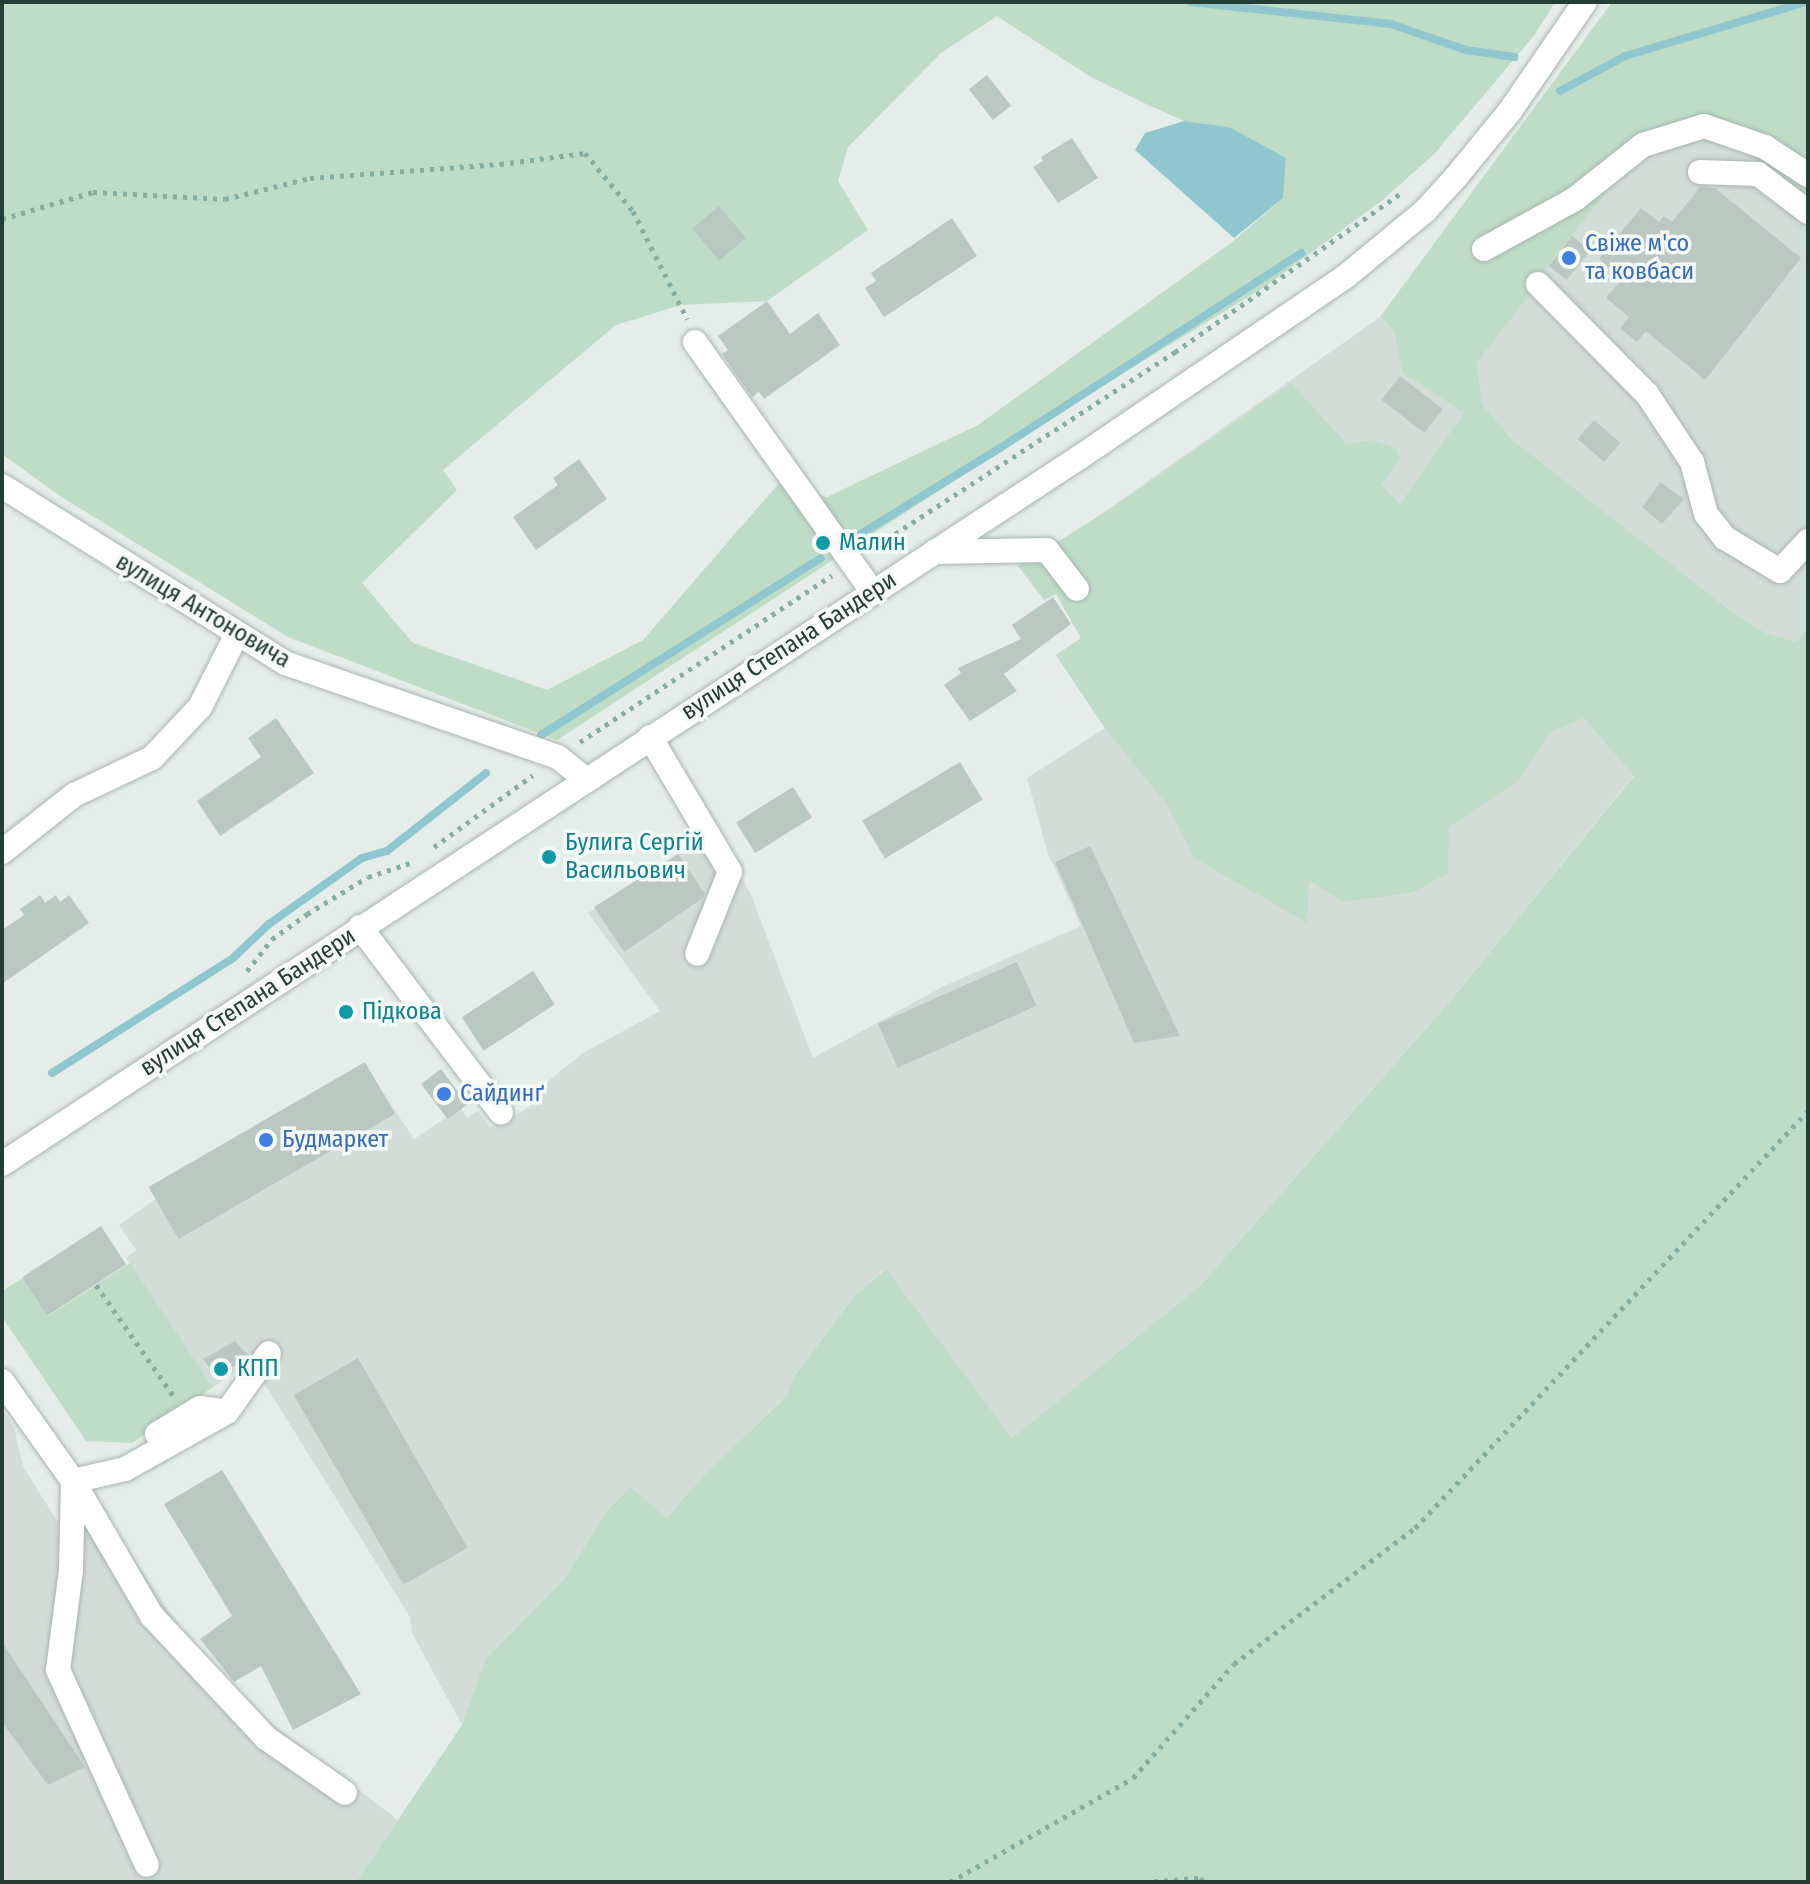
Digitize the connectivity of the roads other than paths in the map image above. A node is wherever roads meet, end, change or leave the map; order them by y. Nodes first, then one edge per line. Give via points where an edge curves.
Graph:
1 (1585, 2) edge
2 (1700, 172) dead end
3 (1808, 175) edge
4 (1808, 212) edge
5 (1484, 249) dead end
6 (1538, 284) dead end
7 (695, 342) road end
8 (2, 486) edge
9 (1808, 541) edge
10 (934, 552) junction
11 (1077, 589) dead end
12 (872, 591) junction
13 (237, 634) junction
14 (650, 737) junction
15 (585, 779) junction
16 (2, 852) edge
17 (360, 927) junction
18 (697, 954) dead end
19 (501, 1113) dead end
20 (2, 1164) edge
21 (269, 1353) dead end
22 (2, 1381) edge
23 (227, 1412) junction
24 (130, 1459) junction
25 (73, 1481) junction
26 (345, 1793) dead end
27 (147, 1865) dead end

1 - 10 street, вулиця Степана Бандери via 1534,79 1456,177 1376,253
2 - 4 street via 1758,174
3 - 5 street via 1765,147 1704,126 1643,145 1575,199
6 - 9 street via 1647,394 1692,462 1706,514 1725,538 1780,571
7 - 12 street
8 - 13 street, вулиця Антоновича
10 - 11 street via 1047,550
10 - 12 street, вулиця Степана Бандери
12 - 14 street, вулиця Степана Бандери
13 - 15 street, вулиця Антоновича via 285,663 558,757
13 - 16 street via 200,707 152,758 74,795
14 - 15 street, вулиця Степана Бандери
14 - 18 street via 730,872
15 - 17 street, вулиця Степана Бандери
17 - 19 street
17 - 20 street, вулиця Степана Бандери
21 - 23 street
22 - 25 street
23 - 24 street
23 - 24 street via 191,1408
24 - 25 street
25 - 26 street via 152,1616 266,1738
25 - 27 street via 71,1570 58,1670

